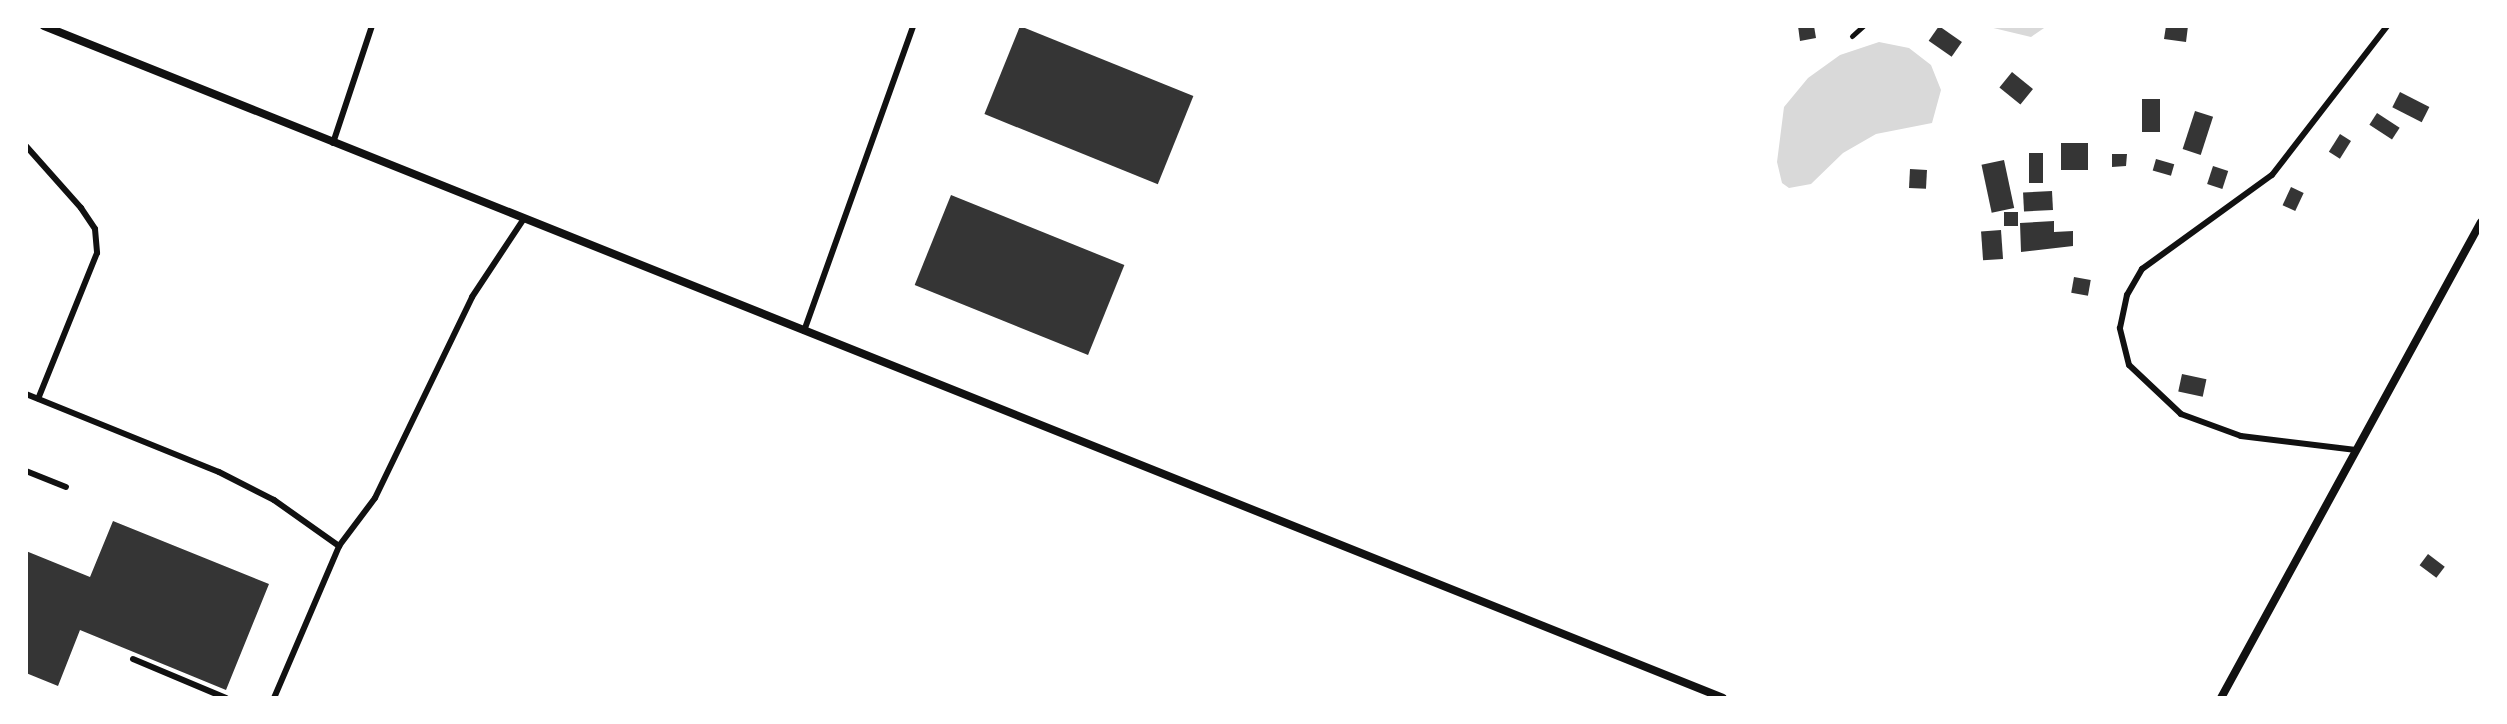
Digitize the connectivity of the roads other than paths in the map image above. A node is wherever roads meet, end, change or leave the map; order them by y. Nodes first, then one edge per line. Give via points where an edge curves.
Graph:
1 (44, 26) edge
2 (372, 26) edge
3 (913, 26) edge
4 (2387, 26) edge
5 (333, 143) junction
6 (26, 146) edge
7 (523, 220) junction
8 (2481, 222) edge
9 (804, 331) junction
10 (26, 394) edge
11 (38, 399) junction
12 (2356, 450) junction
13 (26, 471) edge
14 (66, 487) dead end
15 (339, 546) junction
16 (133, 659) dead end
17 (226, 698) edge
18 (274, 698) edge
19 (1723, 698) edge
20 (2221, 698) edge

1 - 5 street
2 - 5 lane
3 - 9 lane
4 - 12 lane via 2272,175 2142,269 2127,295 2120,328 2129,365 2181,414 2241,436
5 - 7 street
6 - 11 lane via 95,229 97,253
7 - 9 street
7 - 15 lane via 472,297 375,498
8 - 12 street
9 - 19 street
10 - 11 lane
11 - 15 lane via 219,472 274,500
12 - 20 street
13 - 14 lane
15 - 18 lane
16 - 17 lane

